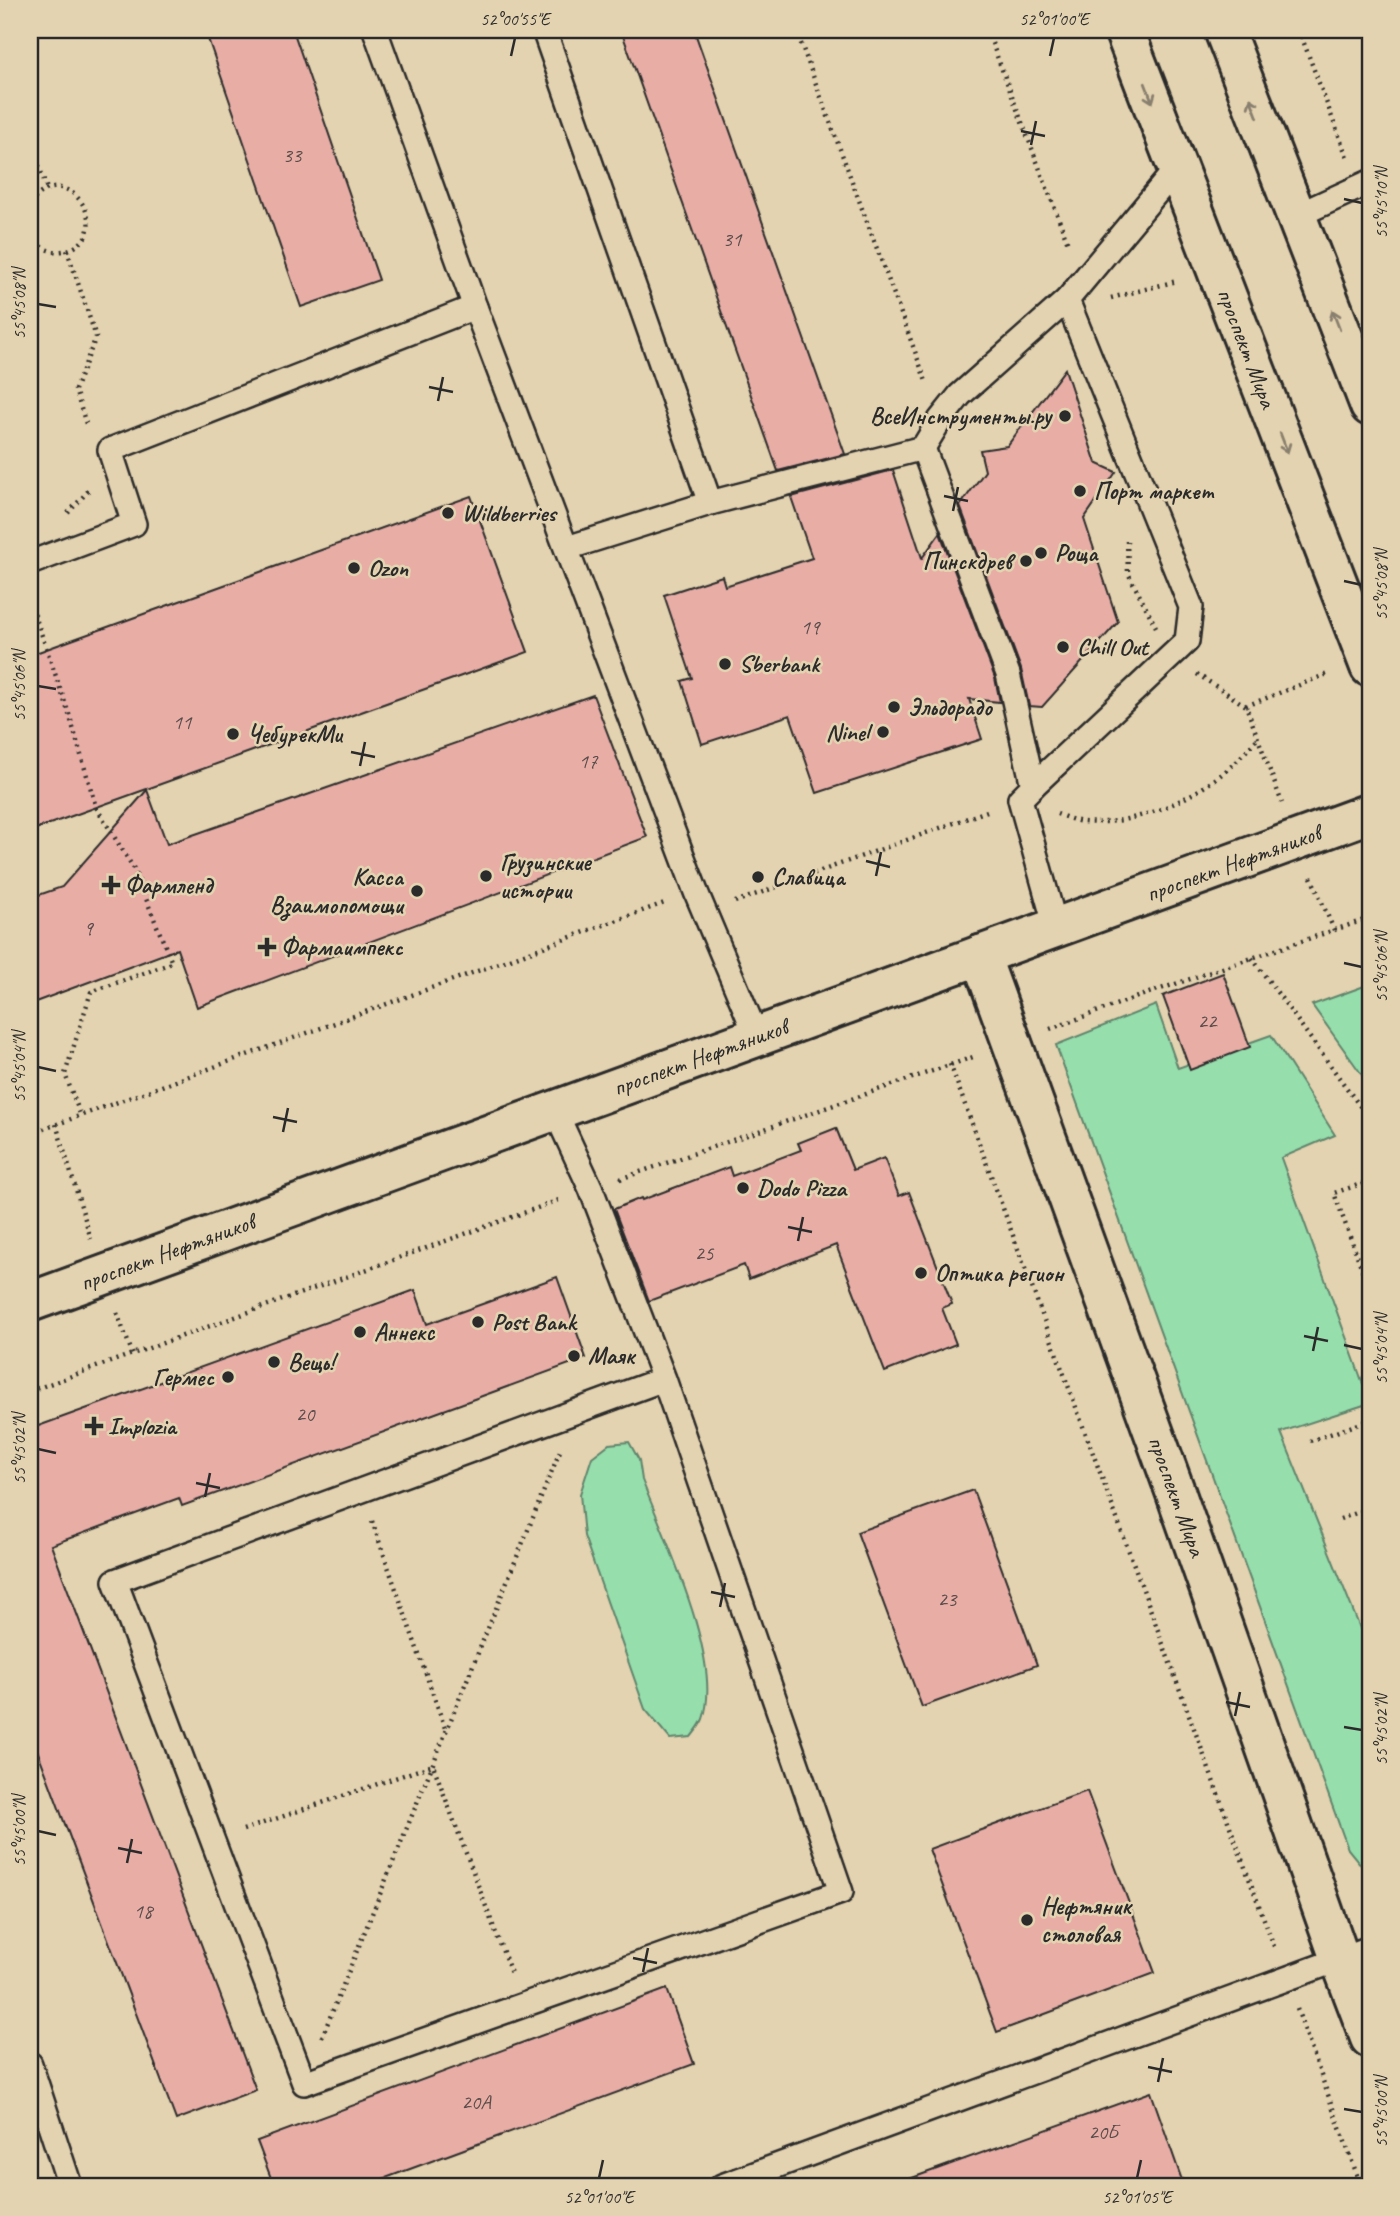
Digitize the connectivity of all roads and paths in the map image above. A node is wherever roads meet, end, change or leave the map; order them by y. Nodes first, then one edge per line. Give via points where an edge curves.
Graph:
1 (375, 30) edge
2 (544, 30) edge
3 (796, 30) edge
4 (987, 30) edge
5 (1124, 30) edge
6 (1224, 30) edge
7 (1300, 30) edge
8 (30, 139) edge
9 (1177, 168) junction
10 (1364, 184) edge
11 (47, 189) junction
12 (30, 204) edge
13 (1296, 216) junction
14 (30, 236) edge
15 (67, 250) junction
16 (1083, 282) junction
17 (1067, 300) junction
18 (475, 307) junction
19 (1370, 406) edge
20 (940, 420) junction
21 (91, 439) dead end
22 (923, 448) junction
23 (93, 485) dead end
24 (710, 503) junction
25 (66, 516) dead end
26 (568, 548) junction
27 (30, 563) edge
28 (30, 600) edge
29 (1354, 668) edge
30 (1246, 706) dead end
31 (1258, 738) dead end
32 (1027, 793) junction
33 (1370, 813) edge
34 (696, 892) junction
35 (705, 914) junction
36 (1370, 918) edge
37 (1056, 928) junction
38 (980, 956) junction
39 (1252, 958) junction
40 (757, 1037) junction
41 (1012, 1043) junction
42 (950, 1064) junction
43 (555, 1111) junction
44 (80, 1114) junction
45 (1370, 1120) edge
46 (30, 1134) edge
47 (1370, 1181) edge
48 (591, 1189) junction
49 (1370, 1292) edge
50 (30, 1302) edge
51 (664, 1379) junction
52 (30, 1391) edge
53 (576, 1411) junction
54 (1370, 1420) edge
55 (1310, 1441) dead end
56 (361, 1491) junction
57 (1370, 1508) edge
58 (1340, 1519) dead end
59 (447, 1731) junction
60 (433, 1765) junction
61 (212, 1840) junction
62 (1355, 1954) edge
63 (1286, 1978) junction
64 (523, 2005) junction
65 (1370, 2038) edge
66 (30, 2064) edge
67 (304, 2083) junction
68 (70, 2186) edge
69 (722, 2186) edge
70 (1362, 2186) edge

1 - 18 lane
2 - 24 lane
3 - 20 path
4 - 16 path
5 -> 9 street, проспект Мира
13 -> 6 street
7 - 10 path
8 - 11 path
9 - 16 lane
9 -> 29 street, проспект Мира
10 - 13 lane
11 - 12 path
11 - 15 path via 64,188 79,197 88,212 89,227 81,241
19 -> 13 street
14 - 15 path via 45,249
15 - 21 path via 96,337 75,390
16 - 17 lane
17 - 20 lane via 960,394
17 - 32 lane via 1191,607 1187,641
18 - 26 lane
18 - 27 lane via 110,450 134,524
20 - 22 lane
22 - 24 lane
22 - 32 lane via 1008,674
23 - 25 path
24 - 26 lane
26 - 34 lane
28 - 44 path via 96,807 134,869 172,962 91,992 65,1074
29 - 30 path
31 - 32 path via 1223,773 1148,815 1081,822
32 - 35 path
32 - 37 lane
33 - 37 street, проспект Нефтяников
34 - 35 lane
34 - 44 path
35 - 40 lane
36 - 39 path
37 - 38 street, проспект Нефтяников
38 - 40 street, проспект Нефтяников
38 - 41 street, проспект Мира
39 - 41 path
39 - 45 path
40 - 43 street, проспект Нефтяников
41 - 42 path
41 - 62 street, проспект Мира via 1171,1478
42 - 48 path
42 - 63 path
43 - 48 lane
43 - 50 street, проспект Нефтяников
44 - 46 path
47 - 49 path via 1334,1193
48 - 51 lane
48 - 52 path
51 - 53 lane
51 - 64 lane via 841,1892
53 - 56 lane
53 - 59 path
54 - 55 path
56 - 59 path
56 - 61 lane via 115,1581
57 - 58 path
59 - 60 path
60 - 61 path
60 - 64 path
60 - 67 path
61 - 67 lane
62 - 63 lane
62 - 65 street, проспект Мира
63 - 69 lane
63 - 70 path
64 - 67 lane
66 - 68 lane

